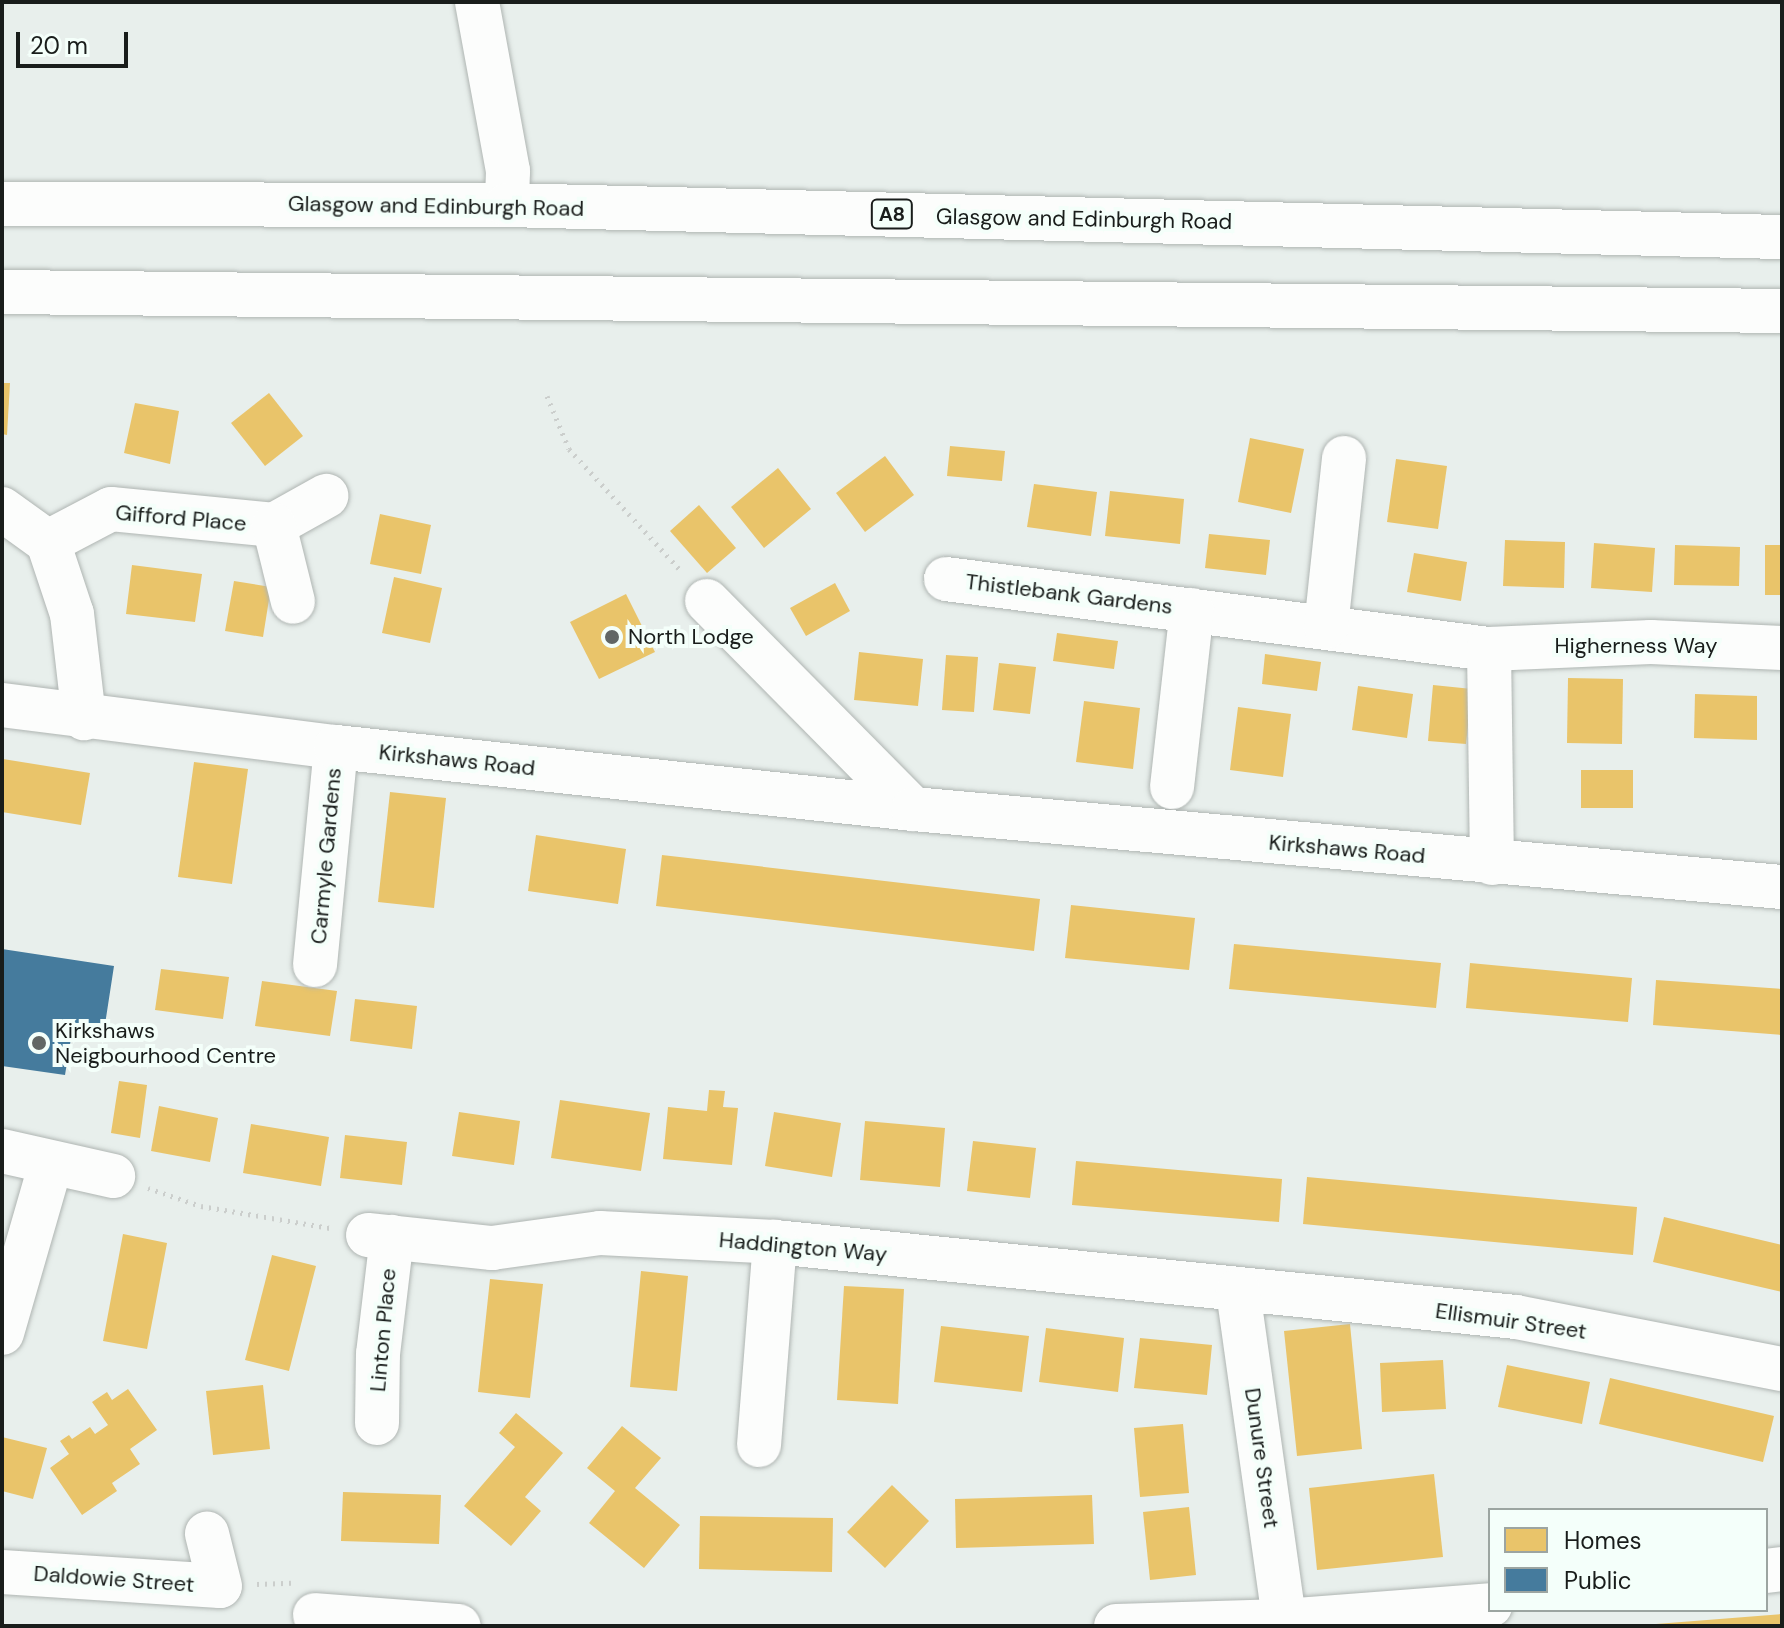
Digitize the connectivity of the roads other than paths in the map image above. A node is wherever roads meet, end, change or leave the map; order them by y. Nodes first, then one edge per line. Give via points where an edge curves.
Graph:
1 (477, 2) edge
2 (2, 204) edge
3 (507, 205) junction
4 (1782, 237) edge
5 (2, 292) edge
6 (1782, 311) edge
7 (1344, 458) dead end
8 (326, 496) dead end
9 (2, 509) edge
10 (274, 525) junction
11 (48, 542) junction
12 (946, 579) dead end
13 (707, 601) road end
14 (293, 602) dead end
15 (1192, 610) junction
16 (1326, 627) junction
17 (1782, 648) edge
18 (1489, 649) junction
19 (2, 705) edge
20 (84, 718) junction
21 (336, 747) junction
22 (1172, 787) dead end
23 (913, 809) junction
24 (1492, 863) junction
25 (1782, 887) edge
26 (315, 965) dead end
27 (2, 1151) edge
28 (51, 1163) junction
29 (113, 1176) road end
30 (380, 1236) joint
31 (775, 1242) junction
32 (1238, 1291) junction
33 (2, 1333) edge
34 (1782, 1369) edge
35 (377, 1423) dead end
36 (759, 1445) dead end
37 (207, 1534) dead end
38 (2, 1572) edge
39 (1488, 1605) edge
40 (315, 1615) dead end
41 (1285, 1623) edge
42 (459, 1626) edge
43 (1116, 1626) edge

1 - 3 main road via 508,171
2 - 3 main road, Glasgow and Edinburgh Road / A8
3 - 4 main road, Glasgow and Edinburgh Road / A8
5 - 6 main road
7 - 16 main road
8 - 10 main road, Gifford Place
9 - 11 main road
10 - 11 main road, Gifford Place via 111,509
10 - 14 main road, Gifford Place
11 - 20 main road via 72,614
12 - 15 main road, Thistlebank Gardens
13 - 23 main road
15 - 16 main road, Thistlebank Gardens
15 - 22 main road, Thistlebank Gardens
16 - 18 main road, Thistlebank Gardens
17 - 18 main road, Higherness Way via 1651,642
18 - 24 main road
19 - 20 main road, Kirkshaws Road
20 - 21 main road, Kirkshaws Road
21 - 23 main road, Kirkshaws Road
21 - 26 main road, Carmyle Gardens
23 - 24 main road, Kirkshaws Road
24 - 25 main road, Kirkshaws Road
27 - 28 main road
28 - 29 main road
28 - 33 main road
30 - 31 main road, Haddington Way via 492,1248 600,1233
30 - 35 main road, Linton Place
31 - 32 main road, Haddington Way
31 - 36 main road
32 - 34 main road, Ellismuir Street via 1516,1317
32 - 41 main road, Dunure Street
37 - 38 main road, Daldowie Street via 220,1586
39 - 41 main road
40 - 42 main road
41 - 43 main road

